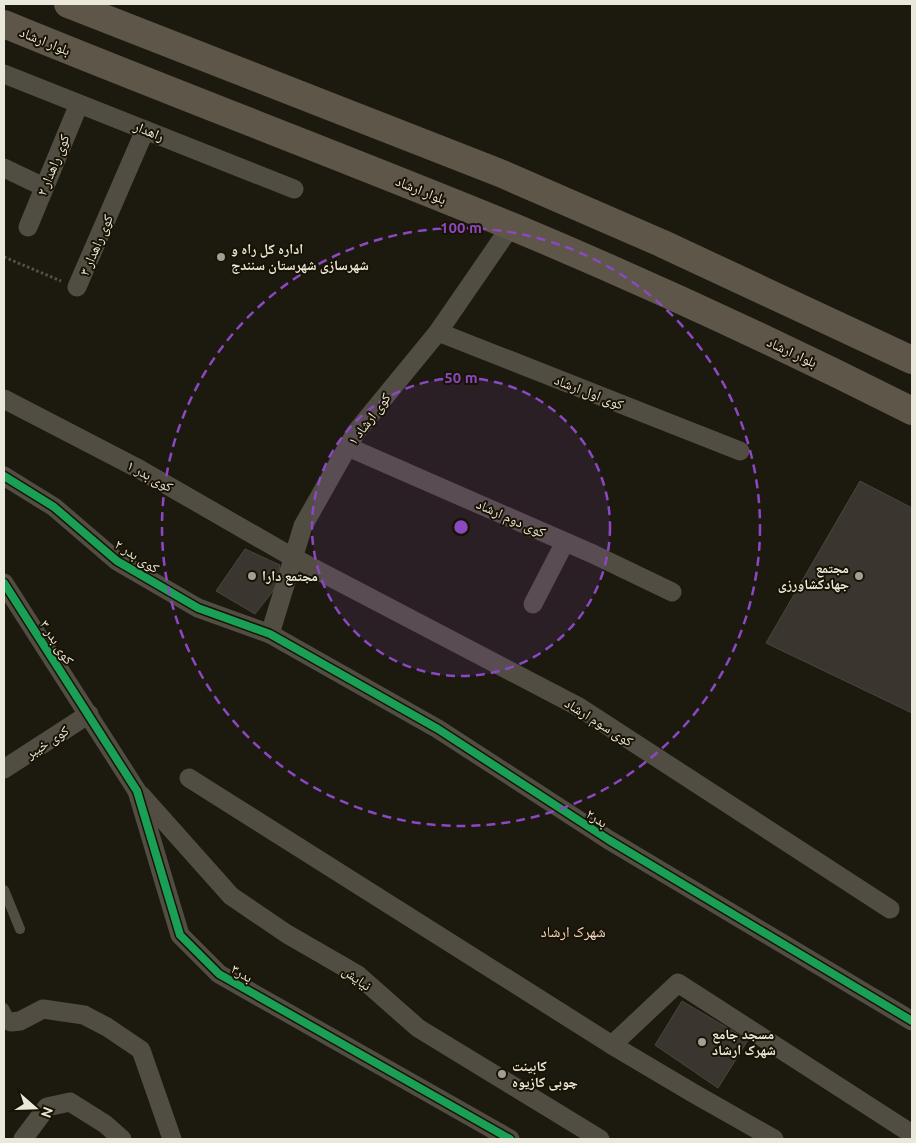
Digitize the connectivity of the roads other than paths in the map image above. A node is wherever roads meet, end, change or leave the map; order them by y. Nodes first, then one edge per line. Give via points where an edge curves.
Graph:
1 (68, 4) edge
2 (4, 24) edge
3 (4, 76) edge
4 (79, 104) junction
5 (145, 130) junction
6 (4, 168) edge
7 (44, 187) junction
8 (294, 189) dead end
9 (511, 226) junction
10 (28, 227) dead end
11 (77, 288) road end
12 (438, 332) junction
13 (912, 360) edge
14 (4, 399) edge
15 (912, 411) edge
16 (348, 446) junction
17 (740, 451) dead end
18 (4, 476) edge
19 (565, 542) junction
20 (294, 558) junction
21 (4, 583) edge
22 (672, 592) dead end
23 (533, 604) dead end
24 (270, 634) junction
25 (89, 714) junction
26 (4, 769) edge
27 (189, 778) dead end
28 (137, 790) junction
29 (4, 890) edge
30 (890, 909) dead end
31 (20, 929) dead end
32 (7, 1015) edge
33 (912, 1021) edge
34 (612, 1045) junction
35 (736, 1117) junction
36 (912, 1134) edge
37 (23, 1139) edge
38 (122, 1139) edge
39 (172, 1139) edge
40 (510, 1139) edge
41 (600, 1139) edge
42 (740, 1139) edge
43 (774, 1139) edge

1 - 13 main road via 500,173 661,243
2 - 9 main road, بلوار ارشاد
3 - 4 street, راهدار
4 - 5 street, راهدار
4 - 7 street, کوی راهدار ۲
5 - 8 street, راهدار
5 - 11 street, کوی راهدار ۳
6 - 7 street
7 - 10 street, کوی راهدار ۲
9 - 12 street, کوی ارشاد ۱
9 - 15 main road, بلوار ارشاد via 819,364
12 - 16 street, کوی ارشاد ۱
12 - 17 street, کوی اول ارشاد
14 - 20 street, کوی بدر ۱ via 138,469
16 - 19 street, کوی دوم ارشاد
16 - 20 street, کوی ارشاد ۱ via 303,526
18 - 24 street, کوی بدر ۲ via 54,507 117,561 198,608
19 - 22 street, کوی دوم ارشاد
19 - 23 street
20 - 24 street, کوی ارشاد ۱
20 - 30 street, کوی سوم ارشاد via 579,707
21 - 25 street, کوی بدر ۳
24 - 33 street, بدر۲ via 438,729 609,840
25 - 26 street, کوی خیبر
25 - 28 street, بدر۳
27 - 34 street
28 - 40 street, بدر۳ via 180,935 219,974
28 - 41 street, نیایش via 231,896 358,976 418,1028
29 - 31 lane
32 - 39 street via 20,1021 43,1009 84,1015 140,1050
34 - 35 street
34 - 36 street via 678,983
35 - 42 street
35 - 43 street
37 - 38 street via 47,1107 70,1102

